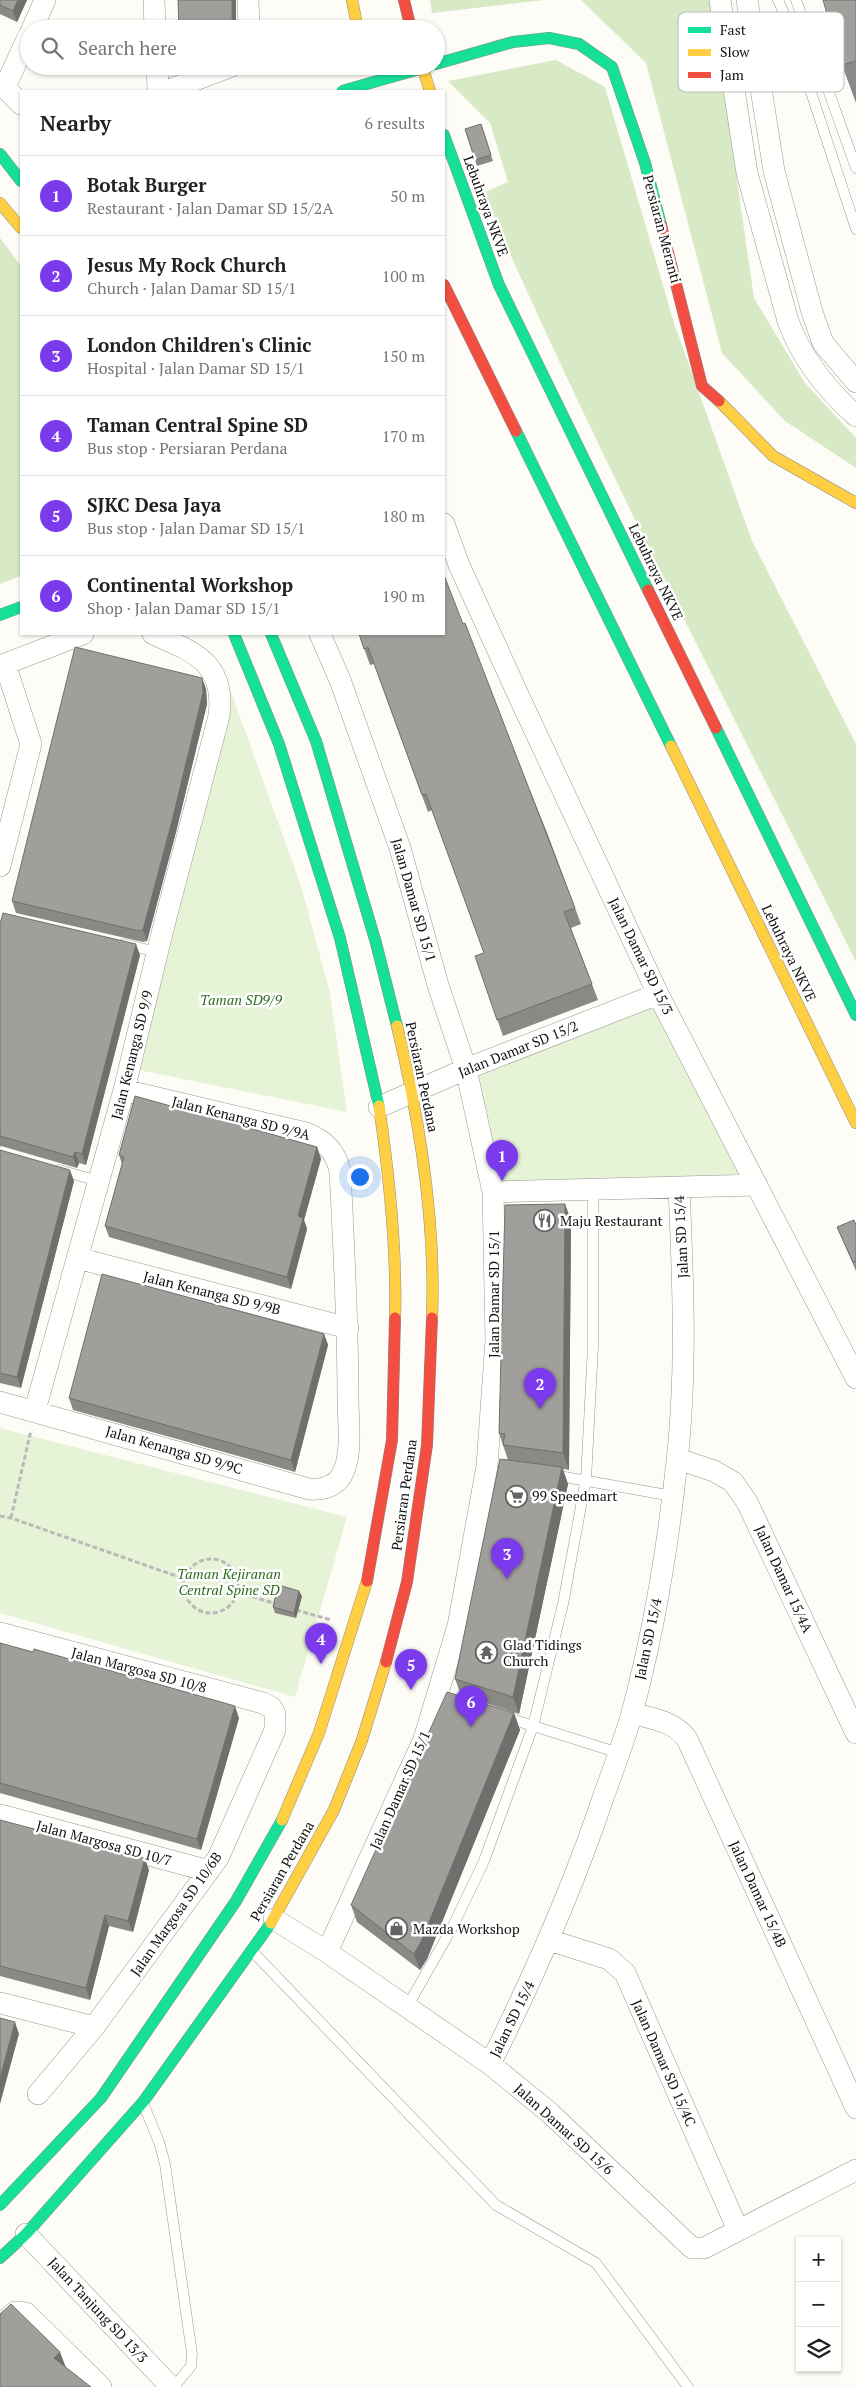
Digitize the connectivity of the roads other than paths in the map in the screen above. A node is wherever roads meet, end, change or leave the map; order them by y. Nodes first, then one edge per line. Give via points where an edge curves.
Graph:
1 (45, 0) edge
2 (154, 0) edge
3 (248, 0) edge
4 (352, 0) edge
5 (404, 0) edge
6 (778, 0) edge
7 (796, 0) edge
8 (783, 12) edge
9 (800, 12) edge
10 (36, 20) edge
11 (155, 20) edge
12 (249, 20) edge
13 (356, 20) edge
14 (409, 20) edge
15 (20, 52) edge
16 (445, 62) edge
17 (157, 75) edge
18 (208, 75) edge
19 (370, 75) dead end
20 (398, 75) edge
21 (425, 75) edge
22 (2, 85) edge
23 (158, 90) edge
24 (169, 90) edge
25 (346, 90) edge
26 (375, 90) edge
27 (430, 90) edge
28 (734, 92) edge
29 (762, 92) edge
30 (811, 92) edge
31 (830, 92) edge
32 (20, 103) edge
33 (445, 138) edge
34 (3, 147) edge
35 (854, 155) edge
36 (834, 160) junction
37 (856, 168) edge
38 (20, 180) edge
39 (0, 203) edge
40 (20, 225) edge
41 (856, 229) edge
42 (445, 287) edge
43 (856, 382) edge
44 (856, 416) edge
45 (856, 503) edge
46 (445, 527) edge
47 (20, 607) edge
48 (0, 615) edge
49 (80, 635) edge
50 (155, 635) edge
51 (234, 635) edge
52 (271, 635) edge
53 (320, 635) edge
54 (2, 665) edge
55 (0, 866) edge
56 (111, 941) edge
57 (157, 952) junction
58 (658, 994) junction
59 (856, 1015) edge
60 (466, 1069) junction
61 (124, 1090) junction
62 (413, 1093) junction
63 (379, 1107) junction
64 (856, 1123) edge
65 (45, 1166) edge
66 (99, 1181) junction
67 (757, 1185) junction
68 (679, 1188) junction
69 (593, 1191) junction
70 (493, 1192) junction
71 (77, 1258) junction
72 (348, 1328) junction
73 (856, 1378) edge
74 (0, 1402) edge
75 (35, 1410) junction
76 (678, 1459) junction
77 (541, 1473) edge
78 (586, 1479) junction
79 (673, 1496) junction
80 (0, 1633) edge
81 (494, 1713) edge
82 (632, 1713) junction
83 (275, 1714) joint
84 (533, 1726) junction
85 (856, 1733) edge
86 (619, 1753) junction
87 (0, 1815) edge
88 (208, 1871) junction
89 (274, 1919) junction
90 (549, 1940) junction
91 (251, 1951) junction
92 (327, 1952) junction
93 (0, 2003) edge
94 (407, 2007) junction
95 (94, 2028) junction
96 (490, 2064) junction
97 (38, 2094) dead end
98 (143, 2102) junction
99 (856, 2108) edge
100 (856, 2170) edge
101 (0, 2205) edge
102 (738, 2230) junction
103 (26, 2234) junction
104 (3, 2255) edge
105 (0, 2325) edge
106 (101, 2387) edge
107 (172, 2387) edge
108 (688, 2387) edge

1 - 10 street
2 - 11 street
3 - 12 street
4 - 13 main road
5 - 14 main road
6 - 8 lane
7 - 9 lane
15 - 22 street
16 - 45 main road, Persiaran Meranti via 513,42 549,38 579,44 612,67 645,162 702,386 731,411 773,456
17 - 23 street
18 - 24 street
19 - 26 main road
20 - 25 main road, bridge
21 - 27 main road
22 - 32 street
28 - 44 street via 747,173 788,321 809,364
29 - 43 street via 774,170 812,312 823,343
30 - 36 lane
31 - 35 lane
33 - 59 main road, Lebuhraya NKVE via 499,285
34 - 38 main road
35 - 36 lane
35 - 37 lane
36 - 41 lane
39 - 40 main road
42 - 64 main road, Lebuhraya NKVE
46 - 58 street, Jalan Damar SD 15/3 via 459,565
47 - 48 main road
49 - 54 street
50 - 57 street, Jalan Kenanga SD 9/9 via 196,653 217,682 222,699
51 - 63 main road, Persiaran Perdana via 279,744 340,938
52 - 62 main road, Persiaran Perdana via 316,741 376,943
53 - 60 street, Jalan Damar SD 15/1 via 340,680 400,848 438,985
54 - 55 street via 31,744
56 - 57 lane
57 - 61 street, Jalan Kenanga SD 9/9
58 - 60 street, Jalan Damar SD 15/2
58 - 67 street, Jalan Damar SD 15/3
60 - 62 street, Jalan Damar SD 15/2
60 - 70 street, Jalan Damar SD 15/1
61 - 66 street, Jalan Kenanga SD 9/9
61 - 72 street, Jalan Kenanga SD 9/9A via 306,1133 330,1148 340,1170
62 - 63 street, Jalan Damar SD 15/2
62 - 89 main road, Persiaran Perdana via 428,1194 433,1302 423,1444 407,1582 362,1740 334,1810
63 - 101 main road, Persiaran Perdana via 396,1293 396,1441 371,1570 319,1733 278,1829 236,1901 101,2098
65 - 66 lane
66 - 71 street, Jalan Kenanga SD 9/9
67 - 68 street
67 - 73 street, Jalan Damar SD 15/3
68 - 69 street
68 - 76 street, Jalan SD 15/4 via 683,1296
69 - 70 street
69 - 78 lane via 593,1346
70 - 92 street, Jalan Damar SD 15/1 via 496,1340 491,1467 458,1626 442,1696
71 - 72 street, Jalan Kenanga SD 9/9B
71 - 75 street, Jalan Kenanga SD 9/9
72 - 75 street, Jalan Kenanga SD 9/9C via 348,1447 343,1473 337,1482 319,1490
74 - 75 street, Jalan Kenanga SD 9/9C
76 - 79 street, Jalan SD 15/4
76 - 85 street, Jalan Damar 15/4A via 714,1471 733,1482 747,1502
77 - 78 lane
78 - 79 lane
78 - 84 lane via 563,1604
79 - 82 street, Jalan SD 15/4 via 651,1630
80 - 83 street, Jalan Margosa SD 10/8 via 263,1704 271,1707
81 - 84 lane
82 - 86 street, Jalan SD 15/4
82 - 99 street, Jalan Damar 15/4B via 670,1724 681,1730 687,1739
83 - 88 street, Jalan Margosa SD 10/6B via 275,1730 218,1858
84 - 86 lane
84 - 94 lane via 484,1861 452,1928
86 - 90 street, Jalan SD 15/4
87 - 88 street, Jalan Margosa SD 10/7
88 - 95 street, Jalan Margosa SD 10/6B
89 - 91 main road, Persiaran Perdana
89 - 92 street, Jalan Damar SD 15/6
90 - 96 street, Jalan SD 15/4
90 - 102 street, Jalan Damar SD 15/4C via 610,1959 625,1973
91 - 98 main road, Persiaran Perdana
91 - 108 lane via 496,2205 596,2263
92 - 94 street, Jalan Damar SD 15/6
93 - 95 street
94 - 96 street, Jalan Damar SD 15/6
95 - 97 street, Jalan Margosa SD 10/6B
96 - 102 street, Jalan Damar SD 15/6 via 550,2113 687,2245 704,2248
98 - 103 main road, Persiaran Perdana
98 - 107 lane via 165,2164 192,2354 191,2366
100 - 102 street, Jalan Damar SD 15/6
103 - 104 main road, Persiaran Perdana
103 - 107 street, Jalan Tanjung SD 13/3
105 - 106 street via 15,2312 26,2313

